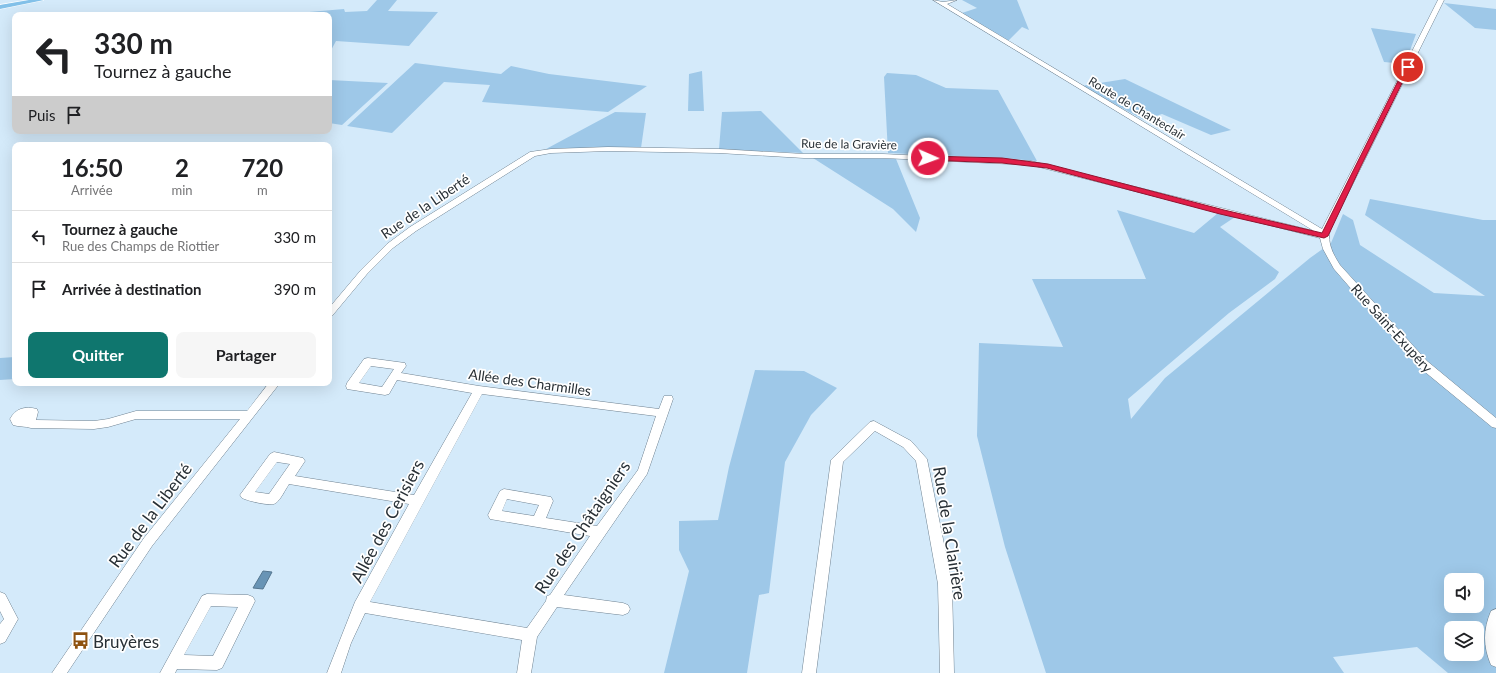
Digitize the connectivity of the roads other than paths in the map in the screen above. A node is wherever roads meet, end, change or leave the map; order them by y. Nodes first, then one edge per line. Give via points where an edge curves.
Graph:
1 (41, 0) edge
2 (954, 0) edge
3 (1441, 0) edge
4 (939, 2) edge
5 (0, 7) edge
6 (533, 154) joint
7 (1325, 234) junction
8 (332, 310) edge
9 (394, 376) dead end
10 (273, 386) edge
11 (478, 390) junction
12 (668, 399) dead end
13 (662, 414) junction
14 (249, 415) junction
15 (28, 420) dead end
16 (1496, 424) edge
17 (286, 479) dead end
18 (416, 500) junction
19 (538, 522) dead end
20 (600, 532) junction
21 (0, 598) edge
22 (552, 600) junction
23 (360, 606) junction
24 (623, 610) dead end
25 (1496, 615) edge
26 (530, 635) junction
27 (0, 637) edge
28 (80, 641) junction
29 (1496, 660) edge
30 (170, 667) edge
31 (59, 673) edge
32 (69, 673) edge
33 (334, 673) edge
34 (524, 673) edge
35 (809, 673) edge
36 (947, 673) edge

1 - 5 main road
2 - 4 street
3 - 7 street
4 - 7 street, Route de Chanteclair
6 - 7 street, Rue de la Gravière via 551,150 608,149 1002,161 1063,170 1223,212
6 - 8 street, Rue de la Liberté via 412,229 390,246
7 - 16 street, Rue Saint-Exupéry via 1326,246 1337,267 1412,353
9 - 11 street, Allée des Charmilles
10 - 14 street, Rue de la Liberté
11 - 13 street, Allée des Charmilles
11 - 18 street, Allée des Cerisiers
12 - 13 street, Rue des Châtaigniers
13 - 20 street, Rue des Châtaigniers via 642,471
14 - 15 street via 136,415 94,425 31,424
14 - 28 street, Rue de la Liberté via 148,542
17 - 18 street
18 - 23 street, Allée des Cerisiers
19 - 20 street
20 - 22 street, Rue des Châtaigniers
21 - 27 street via 11,619
22 - 24 street
22 - 26 street, Rue des Châtaigniers
23 - 26 street
23 - 33 street, Allée des Cerisiers
25 - 29 street via 1490,634 1491,649
26 - 34 street, Rue des Châtaigniers
28 - 31 street, Rue de la Liberté
28 - 32 street
30 - 30 street via 207,600 248,601 217,663
35 - 36 street, Rue de la Clairière via 837,460 874,425 907,444 921,459 945,584

